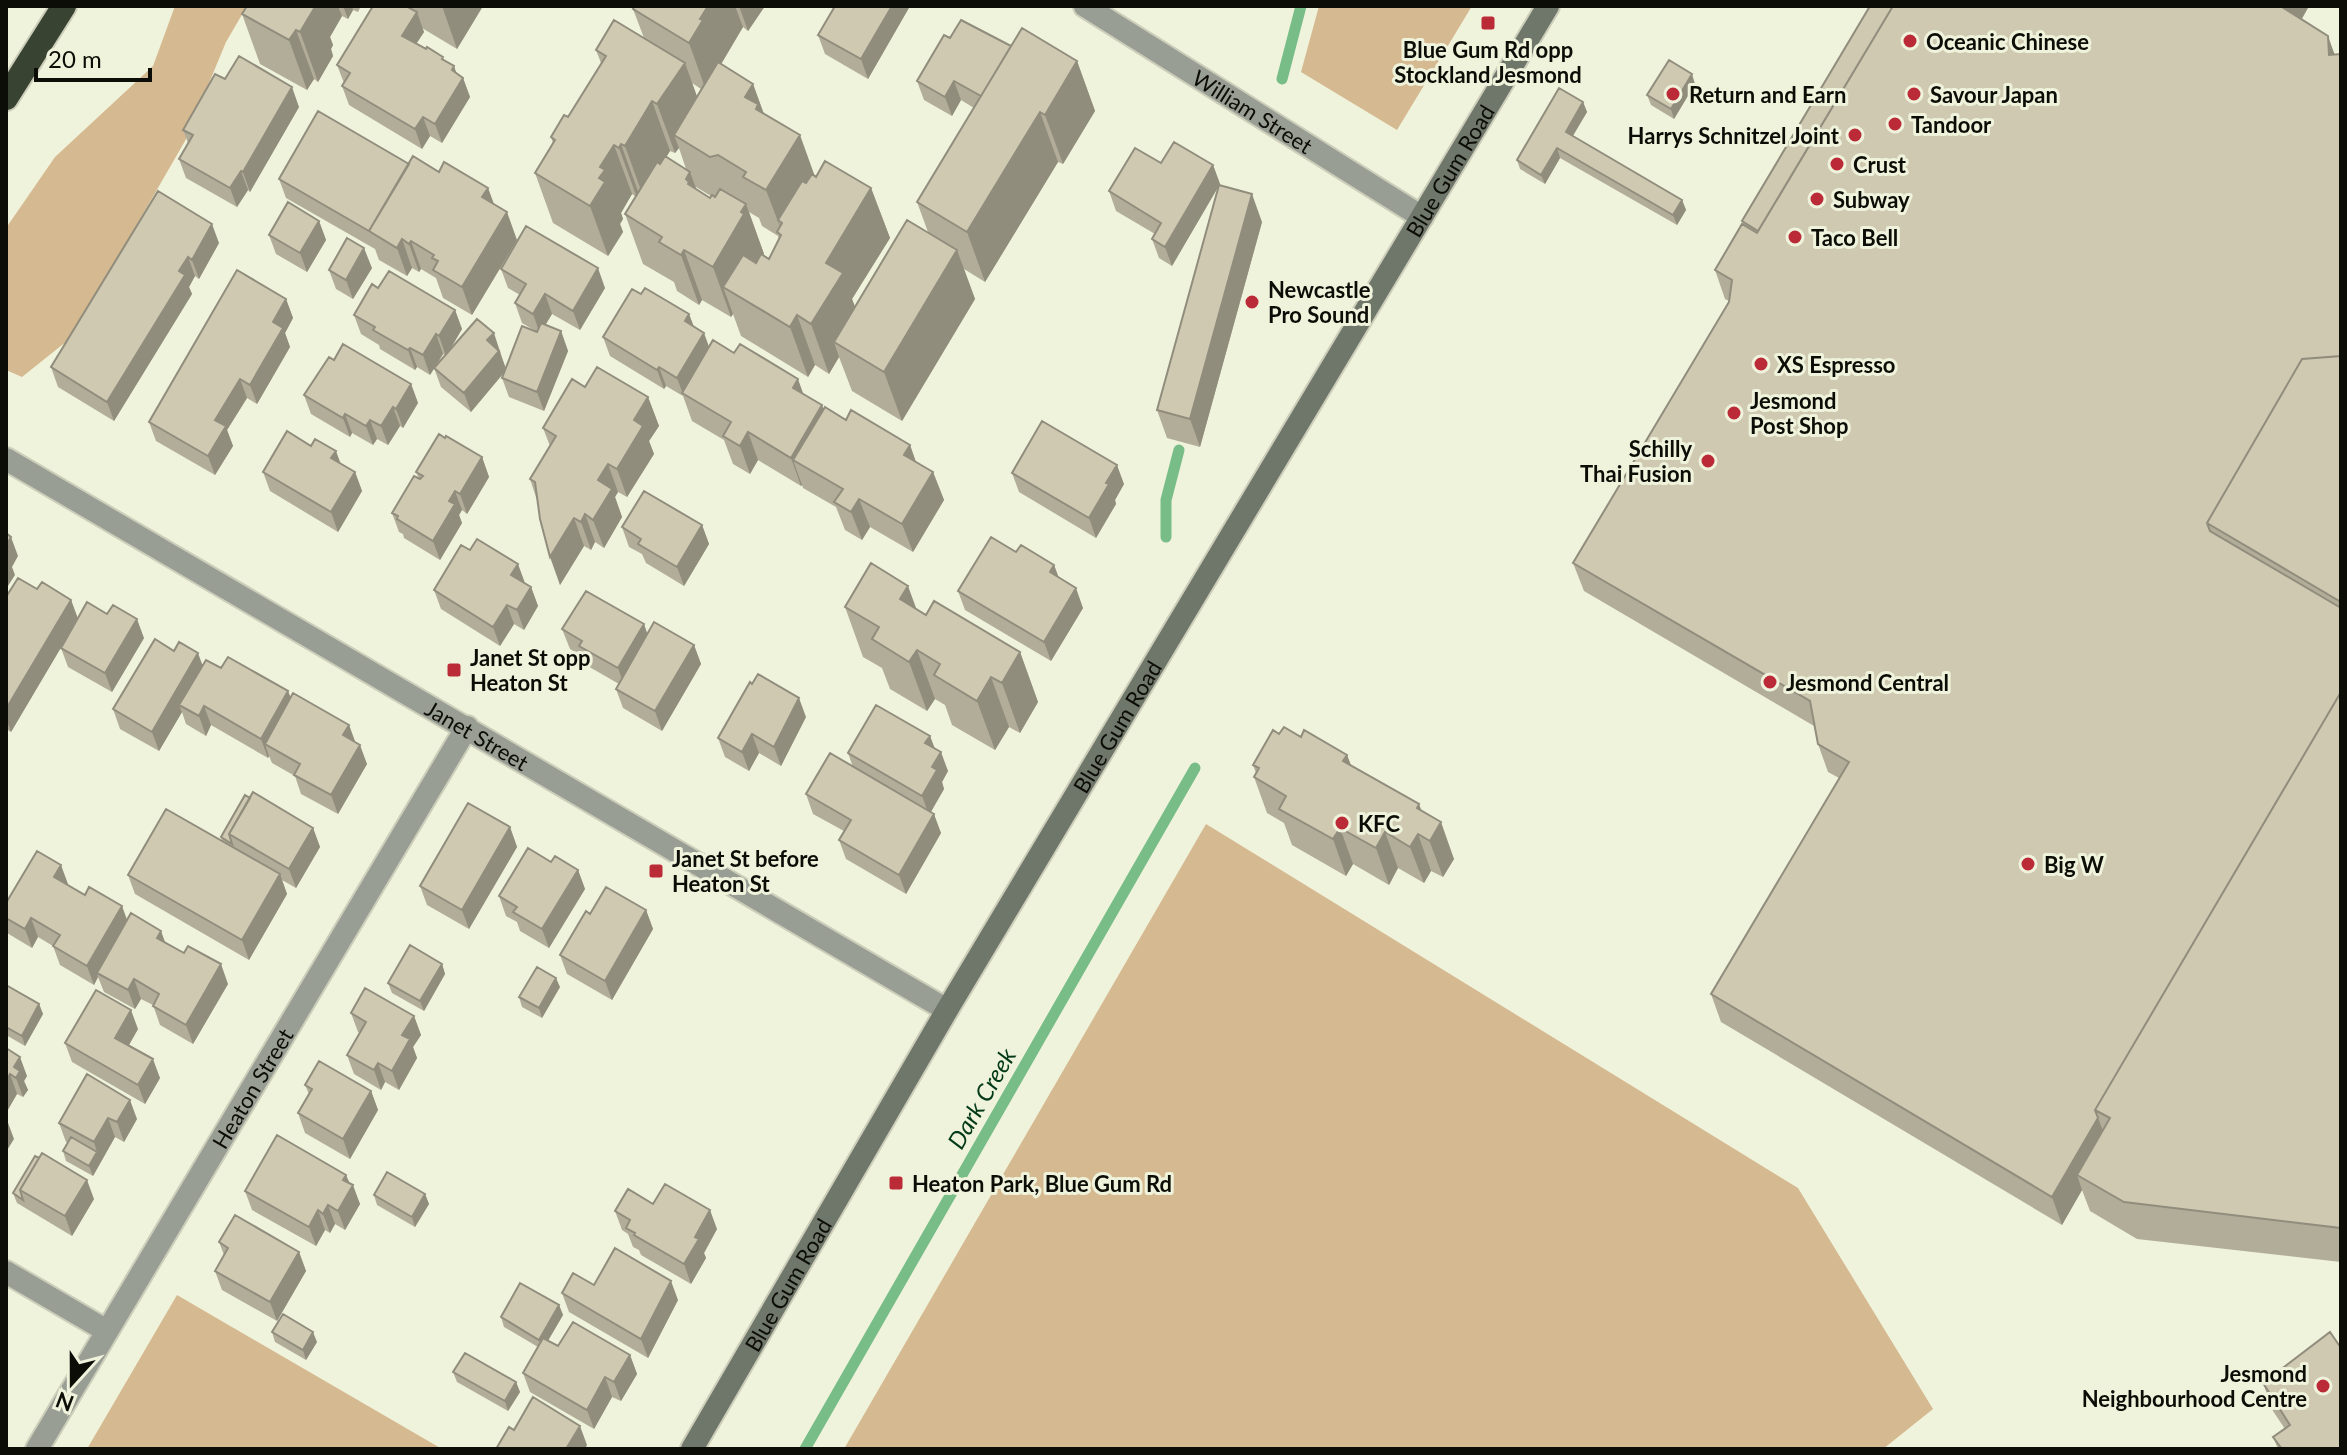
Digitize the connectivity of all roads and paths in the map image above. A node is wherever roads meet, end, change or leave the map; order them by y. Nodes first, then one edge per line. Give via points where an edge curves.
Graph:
1 (64, 6) edge
2 (1085, 6) edge
3 (1548, 6) edge
4 (6, 98) edge
5 (1422, 217) junction
6 (6, 459) edge
7 (467, 727) junction
8 (947, 1010) junction
9 (6, 1272) edge
10 (107, 1331) junction
11 (37, 1449) edge
12 (692, 1449) edge

1 - 4 highway
2 - 5 street, William Street
3 - 5 main road, Blue Gum Road
5 - 8 main road, Blue Gum Road
6 - 7 street, Janet Street
7 - 8 street, Janet Street
7 - 10 street, Heaton Street
8 - 12 main road, Blue Gum Road
9 - 10 street
10 - 11 street, Heaton Street

